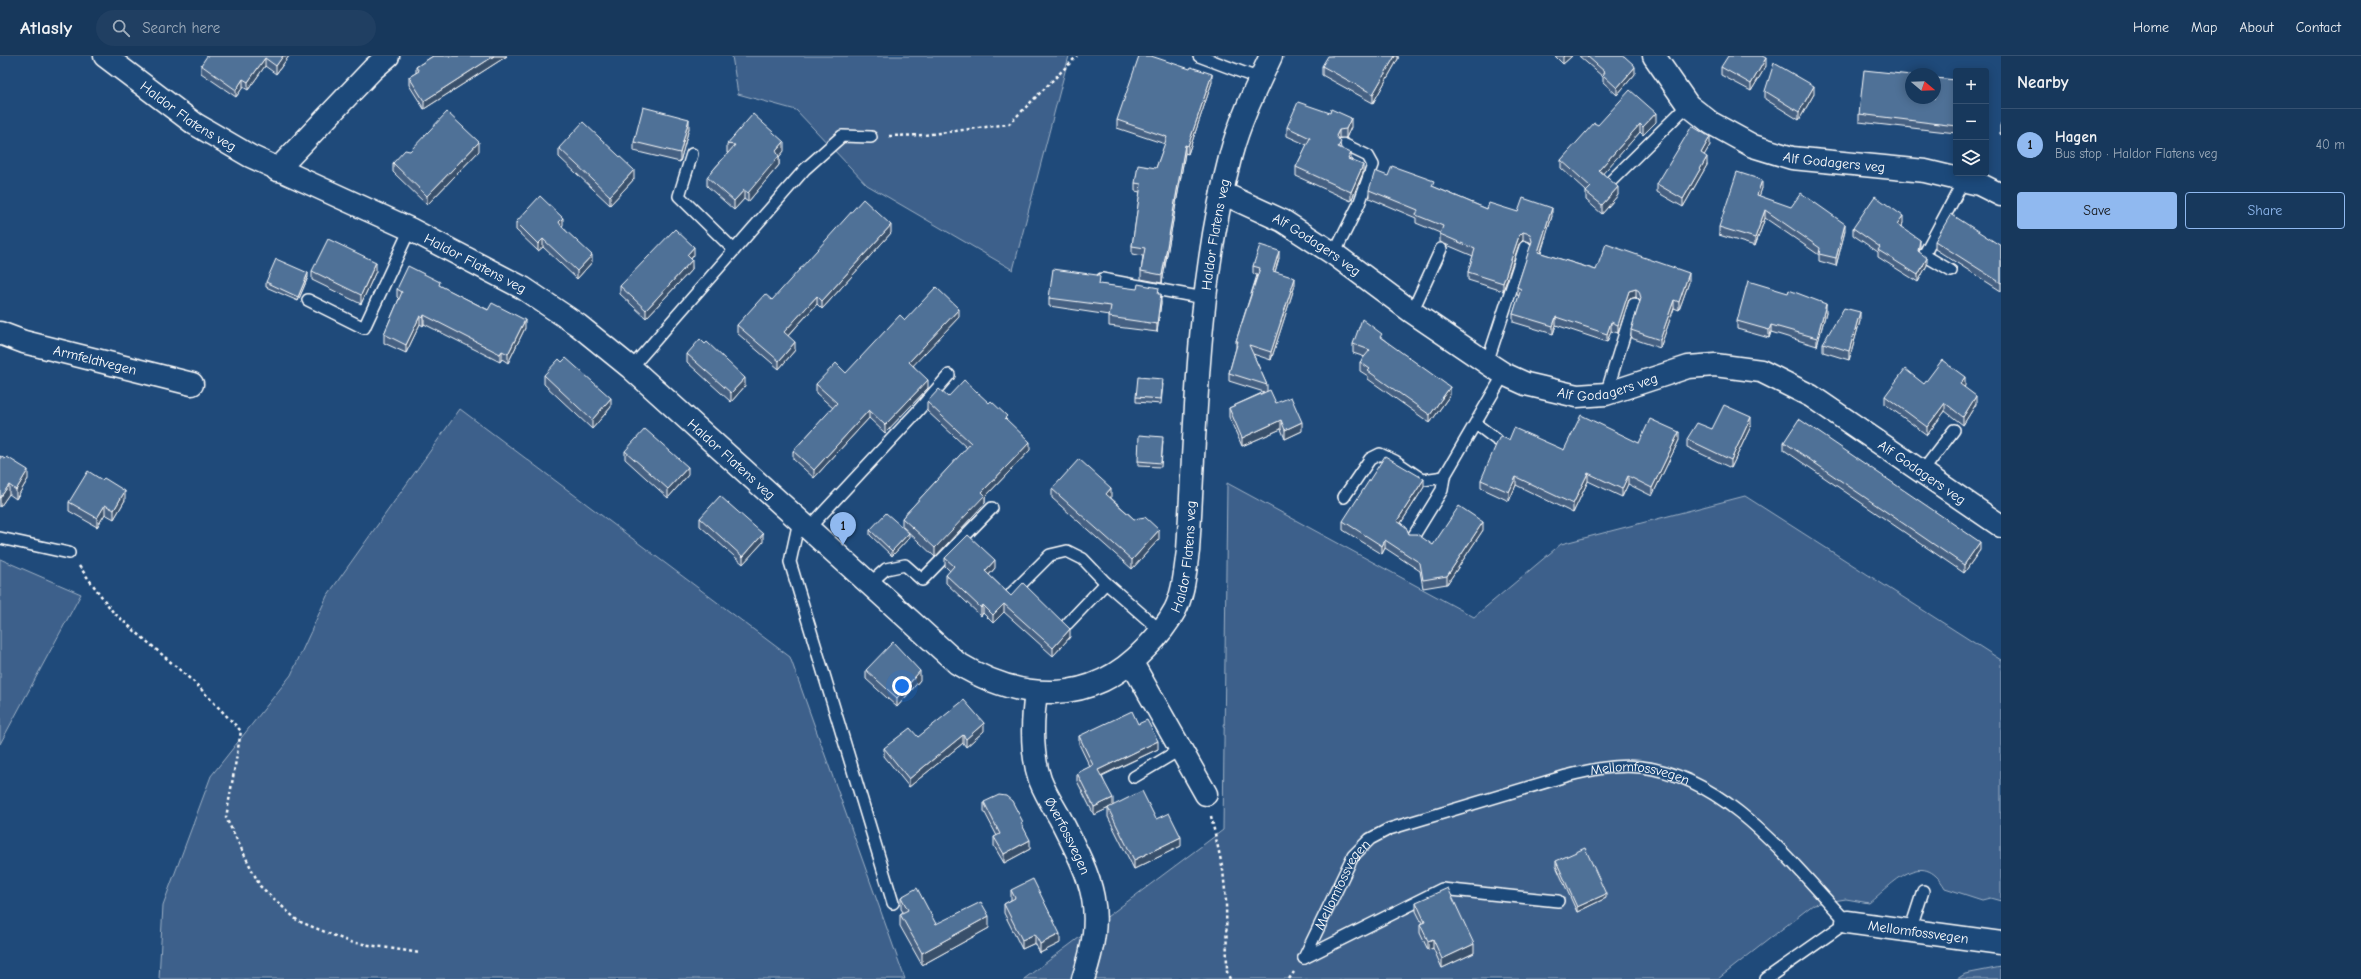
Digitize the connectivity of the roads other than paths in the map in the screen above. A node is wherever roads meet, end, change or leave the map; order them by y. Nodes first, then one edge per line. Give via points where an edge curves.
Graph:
1 (105, 56) edge
2 (388, 56) edge
3 (1199, 56) edge
4 (1271, 56) edge
5 (1654, 56) edge
6 (1260, 79) junction
7 (1688, 106) junction
8 (871, 136) road end
9 (1343, 144) dead end
10 (692, 154) dead end
11 (277, 170) junction
12 (1612, 180) edge
13 (1964, 180) junction
14 (1222, 193) junction
15 (2001, 195) edge
16 (410, 229) junction
17 (1525, 247) dead end
18 (1441, 249) dead end
19 (734, 250) junction
20 (1334, 254) junction
21 (1951, 271) dead end
22 (1102, 279) dead end
23 (1204, 298) junction
24 (308, 300) dead end
25 (1634, 304) dead end
26 (1412, 312) junction
27 (0, 333) edge
28 (631, 368) junction
29 (1496, 368) junction
30 (949, 375) dead end
31 (192, 384) dead end
32 (1606, 394) junction
33 (1476, 424) junction
34 (1954, 430) dead end
35 (1496, 440) edge
36 (1922, 472) junction
37 (1444, 478) junction
38 (1344, 497) dead end
39 (992, 508) dead end
40 (803, 525) junction
41 (2001, 526) edge
42 (1413, 537) edge
43 (0, 538) edge
44 (70, 553) road end
45 (1106, 583) junction
46 (869, 584) junction
47 (1012, 593) edge
48 (1067, 624) edge
49 (1162, 632) junction
50 (1132, 663) junction
51 (1036, 693) junction
52 (1181, 749) junction
53 (1134, 777) dead end
54 (1206, 794) road end
55 (1923, 891) dead end
56 (1558, 901) dead end
57 (893, 903) dead end
58 (1847, 922) junction
59 (1910, 931) junction
60 (2001, 943) edge
61 (1083, 979) edge
62 (1766, 979) edge

1 - 11 street, Haldor Flatens veg via 195,124
2 - 11 street via 373,68
3 - 6 lane
4 - 6 street, Haldor Flatens veg
5 - 7 street, Alf Godagers veg
6 - 14 street, Haldor Flatens veg via 1246,109 1231,153
7 - 12 lane
7 - 13 street, Alf Godagers veg via 1711,123 1753,146 1792,158 1925,171
8 - 19 lane via 842,136 805,169
9 - 20 lane via 1368,156 1373,165 1360,204
10 - 19 lane via 679,196
11 - 16 street, Haldor Flatens veg
13 - 15 street, Alf Godagers veg
13 - 21 lane via 1924,255
14 - 20 street, Alf Godagers veg via 1283,220
14 - 23 street, Haldor Flatens veg
16 - 24 lane via 364,328
16 - 28 street, Haldor Flatens veg via 523,288 578,325
17 - 29 lane
18 - 26 lane
19 - 28 lane
20 - 26 street, Alf Godagers veg
22 - 23 lane
23 - 49 street, Haldor Flatens veg via 1188,551 1183,586 1175,610
25 - 32 lane
26 - 29 street, Alf Godagers veg
27 - 31 street, Armfeldtvegen via 24,342
28 - 40 street, Haldor Flatens veg
29 - 32 street, Alf Godagers veg via 1549,391 1577,396
29 - 33 lane
30 - 40 lane via 910,420
32 - 36 street, Alf Godagers veg via 1688,367 1715,365 1761,371 1811,396
33 - 35 lane
33 - 37 lane
34 - 36 lane
36 - 41 street, Alf Godagers veg
37 - 38 lane via 1424,480 1380,454 1370,459
37 - 42 lane via 1442,490
39 - 46 lane via 922,580 905,565 886,569
40 - 46 street, Haldor Flatens veg
40 - 57 lane via 790,562
43 - 44 lane
45 - 47 lane via 1083,559 1067,551 1050,555
45 - 48 lane
45 - 49 lane
46 - 51 street, Haldor Flatens veg via 957,663 992,682
49 - 50 street, Haldor Flatens veg
50 - 51 street, Haldor Flatens veg via 1087,687 1065,692
50 - 52 street
51 - 61 street, Øverfossvegen via 1032,730 1040,780 1089,876 1094,898 1095,926 1091,955
52 - 53 lane
52 - 54 street
55 - 59 lane
56 - 58 lane, Mellomfossvegen via 1442,889 1304,958 1353,856 1370,839 1389,829 1566,776 1595,769 1619,767 1667,771 1717,796 1742,814 1763,834
58 - 59 street, Mellomfossvegen
58 - 62 lane
59 - 60 street, Mellomfossvegen

